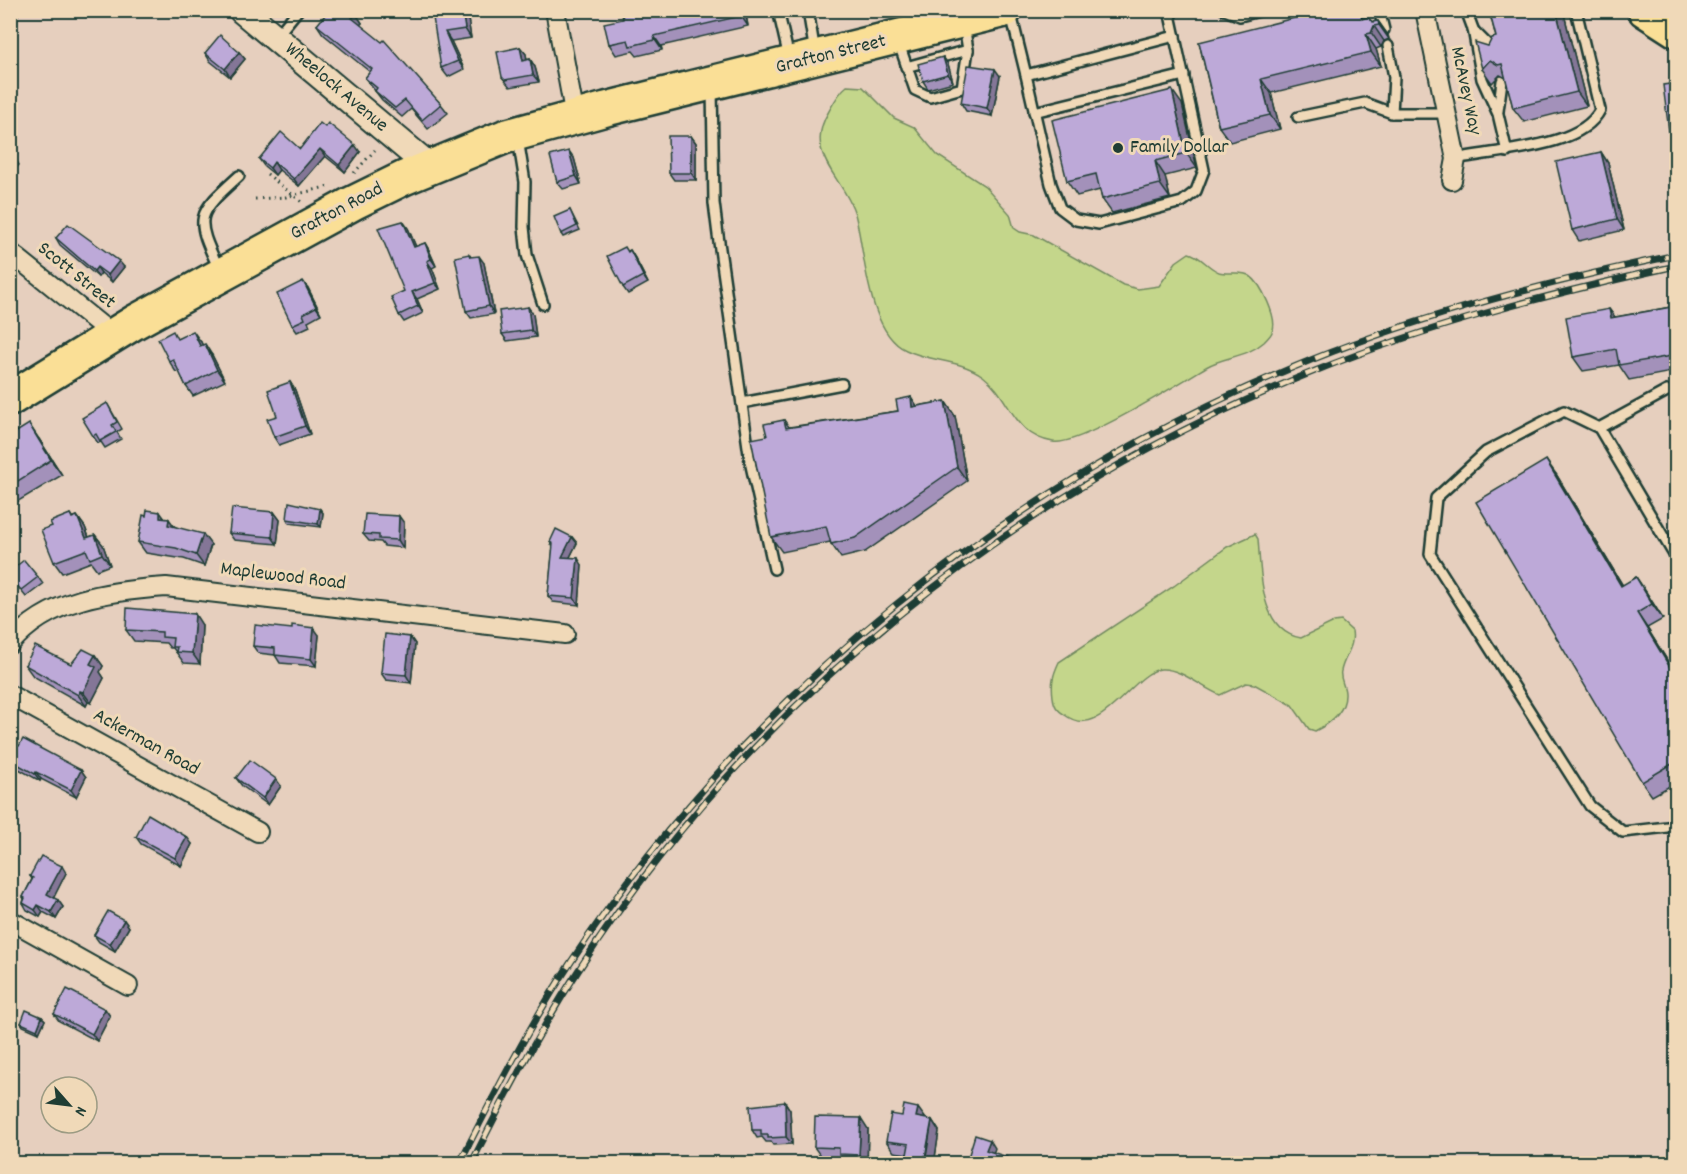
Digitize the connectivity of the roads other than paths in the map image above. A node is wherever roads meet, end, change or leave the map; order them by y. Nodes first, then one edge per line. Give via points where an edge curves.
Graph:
1 (242, 10) edge
2 (298, 10) edge
3 (555, 10) edge
4 (778, 10) edge
5 (808, 10) edge
6 (1168, 10) edge
7 (1225, 10) edge
8 (1263, 10) edge
9 (1379, 10) edge
10 (1425, 10) edge
11 (1466, 10) edge
12 (1576, 10) edge
13 (1646, 10) edge
14 (1664, 10) edge
15 (1677, 18) edge
16 (987, 20) edge
17 (1473, 29) junction
18 (1384, 30) dead end
19 (1677, 30) edge
20 (1175, 36) junction
21 (275, 38) junction
22 (909, 41) junction
23 (1388, 46) dead end
24 (1497, 54) edge
25 (803, 62) junction
26 (1026, 75) junction
27 (1184, 75) junction
28 (1502, 81) edge
29 (702, 86) junction
30 (1034, 112) junction
31 (1392, 113) junction
32 (1447, 113) junction
33 (1498, 114) junction
34 (575, 117) junction
35 (1298, 117) dead end
36 (517, 133) junction
37 (1507, 152) junction
38 (1456, 159) junction
39 (430, 167) junction
40 (239, 176) dead end
41 (1452, 180) dead end
42 (10, 252) edge
43 (222, 274) junction
44 (543, 304) dead end
45 (113, 335) junction
46 (842, 384) dead end
47 (1677, 390) edge
48 (10, 399) edge
49 (742, 403) junction
50 (1599, 428) junction
51 (1677, 558) edge
52 (774, 569) dead end
53 (565, 634) dead end
54 (10, 644) edge
55 (10, 694) edge
56 (1677, 826) edge
57 (258, 832) dead end
58 (10, 920) edge
59 (128, 986) dead end

1 - 21 street, Wheelock Avenue
2 - 21 lane
3 - 34 street
4 - 25 lane
5 - 25 lane
6 - 20 lane
7 - 8 lane via 1240,16
9 - 18 lane
10 - 32 street, McAvey Way
11 - 17 lane
12 - 37 lane via 1600,110 1597,117 1588,127 1530,149
13 - 19 highway
14 - 15 highway
16 - 22 highway, Grafton Street
16 - 22 lane via 962,88 930,97 915,90
16 - 26 lane
17 - 24 lane
17 - 33 lane via 1482,79
20 - 26 lane
20 - 27 lane
21 - 39 street, Wheelock Avenue
22 - 25 highway, Grafton Street
23 - 31 lane via 1394,77
25 - 29 highway, Grafton Street
26 - 30 lane
27 - 30 lane
27 - 30 lane via 1204,170 1196,190 1182,202 1099,224 1076,220 1060,208
28 - 33 lane
29 - 34 highway, Grafton Road
29 - 49 lane
31 - 32 lane
31 - 35 lane via 1365,103
32 - 38 street, McAvey Way
33 - 37 lane
34 - 36 highway, Grafton Road
36 - 39 highway, Grafton Road
36 - 44 lane via 525,182 527,255
37 - 38 lane
38 - 41 street, McAvey Way
39 - 43 highway, Grafton Road via 353,203
40 - 43 lane via 207,205 201,231
42 - 45 street, Scott Street
43 - 45 highway, Grafton Road
45 - 48 highway, Grafton Road
46 - 49 lane
47 - 50 lane via 1667,391
49 - 52 lane via 750,461
50 - 51 lane
50 - 56 lane via 1564,411 1486,452 1436,498 1430,554 1590,806 1623,832
53 - 54 street, Maplewood Road via 166,587 109,592 60,606 20,632
55 - 57 street, Ackerman Road
58 - 59 street

